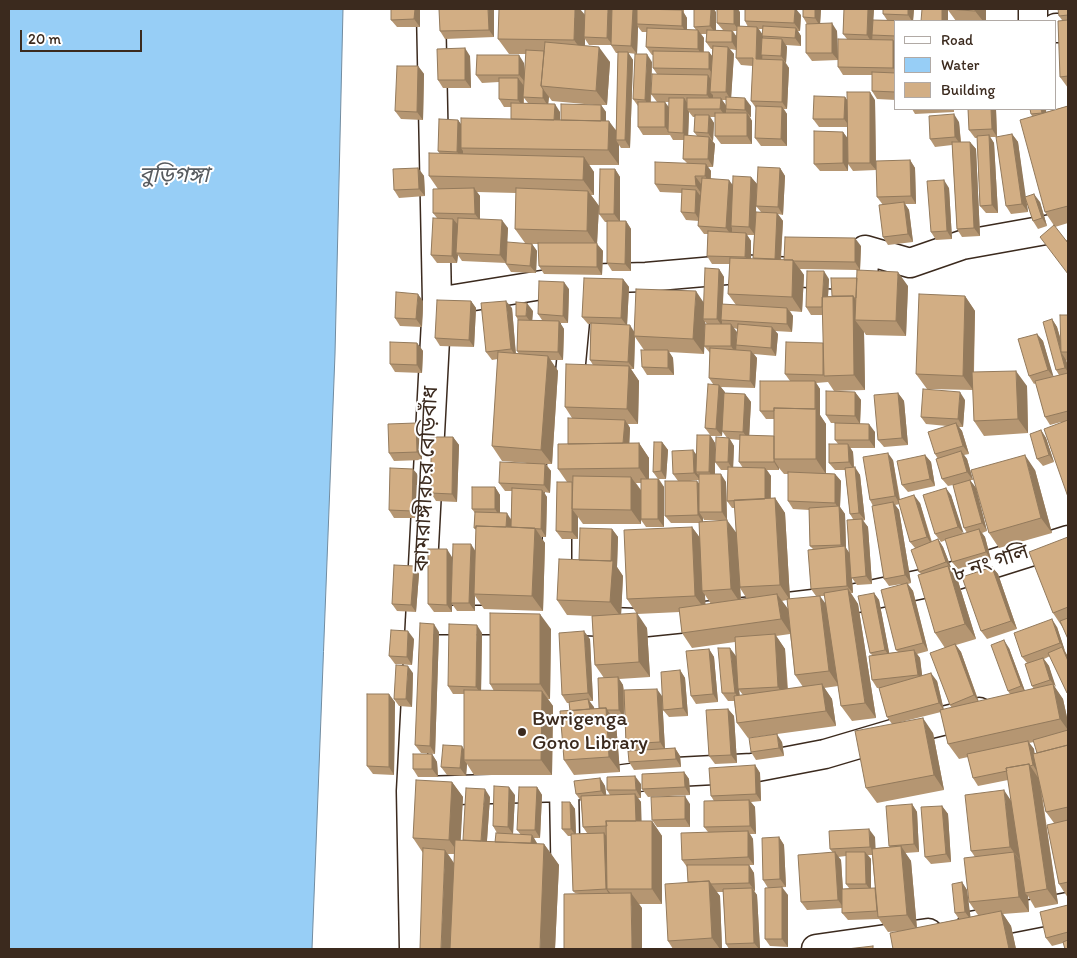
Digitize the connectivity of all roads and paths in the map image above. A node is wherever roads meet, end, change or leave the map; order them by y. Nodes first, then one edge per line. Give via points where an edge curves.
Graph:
1 (431, 9) edge
2 (1067, 228) edge
3 (579, 279) junction
4 (437, 302) junction
5 (1068, 540) edge
6 (420, 620) junction
7 (557, 620) junction
8 (1001, 707) edge
9 (564, 787) junction
10 (410, 791) junction
11 (1068, 907) edge
12 (414, 949) edge
13 (567, 949) edge
14 (816, 949) edge

1 - 4 street, কামরাঙ্গীরচর বেড়িবাঁধ
2 - 3 street via 962,245 910,263 864,250 862,276 738,269
3 - 4 street
3 - 7 street via 557,510
4 - 6 street, কামরাঙ্গীরচর বেড়িবাঁধ
5 - 7 street, ৮ নং গলি via 942,580 847,600 637,623
6 - 7 street, ৮ নং গলি
6 - 10 street, কামরাঙ্গীরচর বেড়িবাঁধ
7 - 9 street
8 - 9 street via 824,754 752,768 676,772
9 - 10 street
9 - 13 street
10 - 12 street, কামরাঙ্গীরচর বেড়িবাঁধ
11 - 14 street via 985,924

